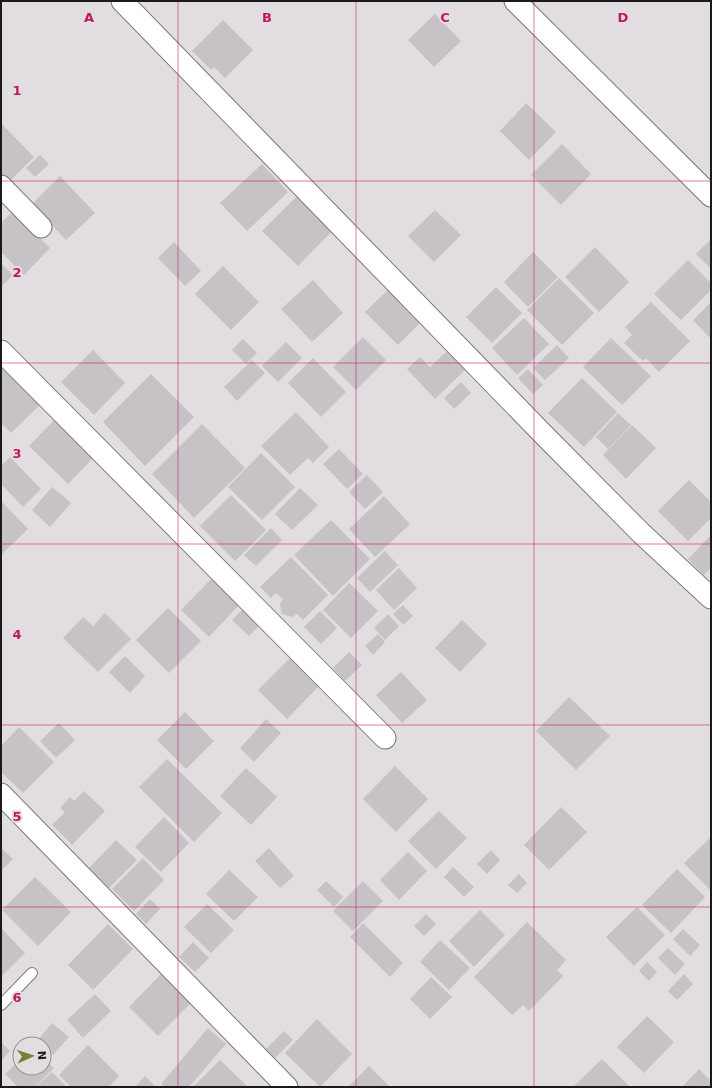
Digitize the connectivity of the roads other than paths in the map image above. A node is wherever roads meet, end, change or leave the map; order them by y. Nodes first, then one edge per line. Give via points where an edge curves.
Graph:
1 (122, 1) edge
2 (515, 1) edge
3 (1, 186) edge
4 (711, 196) edge
5 (41, 227) dead end
6 (1, 351) edge
7 (711, 598) edge
8 (385, 738) dead end
9 (1, 794) edge
10 (32, 973) dead end
11 (1, 1005) edge
12 (287, 1087) edge

1 - 7 street via 546,438 641,533
2 - 4 street
3 - 5 street
6 - 8 street
9 - 12 street
10 - 11 lane

